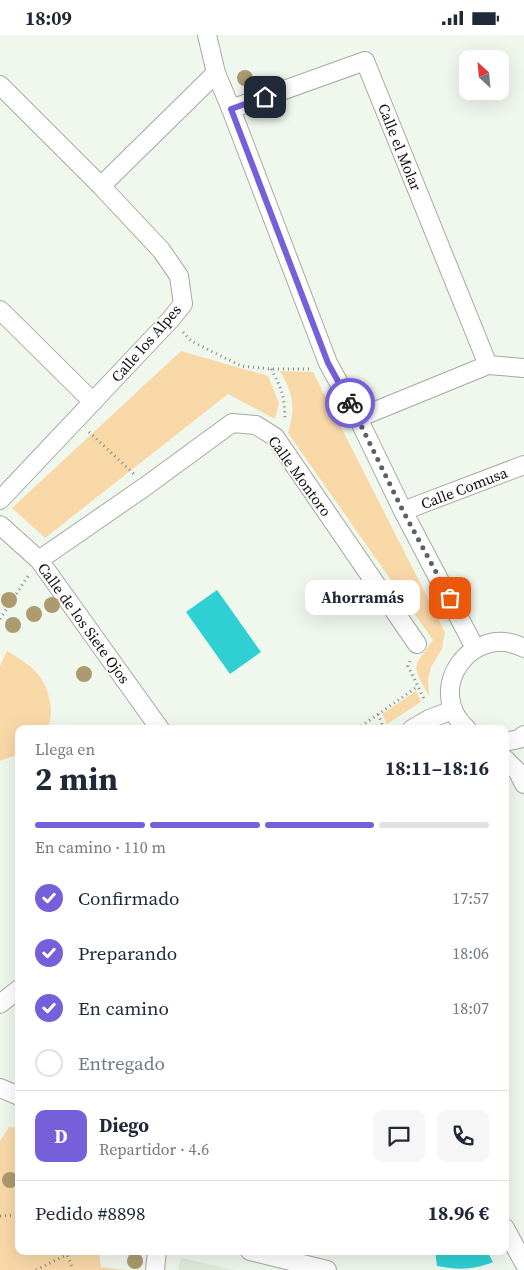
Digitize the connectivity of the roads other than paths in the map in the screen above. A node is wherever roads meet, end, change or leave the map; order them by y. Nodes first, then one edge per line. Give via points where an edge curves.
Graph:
1 (207, 35) edge
2 (216, 73) junction
3 (0, 85) edge
4 (231, 109) junction
5 (101, 186) junction
6 (0, 310) edge
7 (488, 365) junction
8 (524, 368) edge
9 (93, 402) junction
10 (358, 418) junction
11 (524, 465) edge
12 (0, 500) edge
13 (403, 511) junction
14 (0, 525) edge
15 (39, 560) junction
16 (417, 645) road end
17 (475, 648) junction
18 (524, 648) edge
19 (453, 710) junction
20 (157, 725) edge
21 (419, 725) edge
22 (463, 725) edge
23 (524, 735) edge
24 (509, 741) edge
25 (509, 763) edge
26 (524, 784) edge
27 (15, 992) edge
28 (0, 1004) edge
29 (0, 1088) edge
30 (15, 1094) edge
31 (509, 1235) edge
32 (157, 1255) edge
33 (266, 1255) edge
34 (524, 1263) edge
35 (155, 1270) edge
36 (327, 1270) edge

1 - 2 street
2 - 4 street
2 - 5 street
3 - 5 street, Calle los Alpes
4 - 7 street, Calle el Molar via 365,61
4 - 10 street via 328,363
5 - 9 street, Calle los Alpes via 161,250 179,276 183,304
6 - 9 street
7 - 8 street
7 - 10 street
9 - 12 street, Calle los Alpes
10 - 13 street
11 - 13 street, Calle Comusa
13 - 17 street
14 - 15 street, Calle de los Siete Ojos
15 - 16 street, Calle Montoro via 232,423 256,425 275,437
15 - 20 street, Calle de los Siete Ojos
17 - 18 street via 503,641
17 - 19 street via 464,657 451,682
19 - 21 street
19 - 22 street
23 - 24 street
25 - 26 street
27 - 28 street
29 - 30 street
31 - 34 street
32 - 35 street
33 - 36 street

